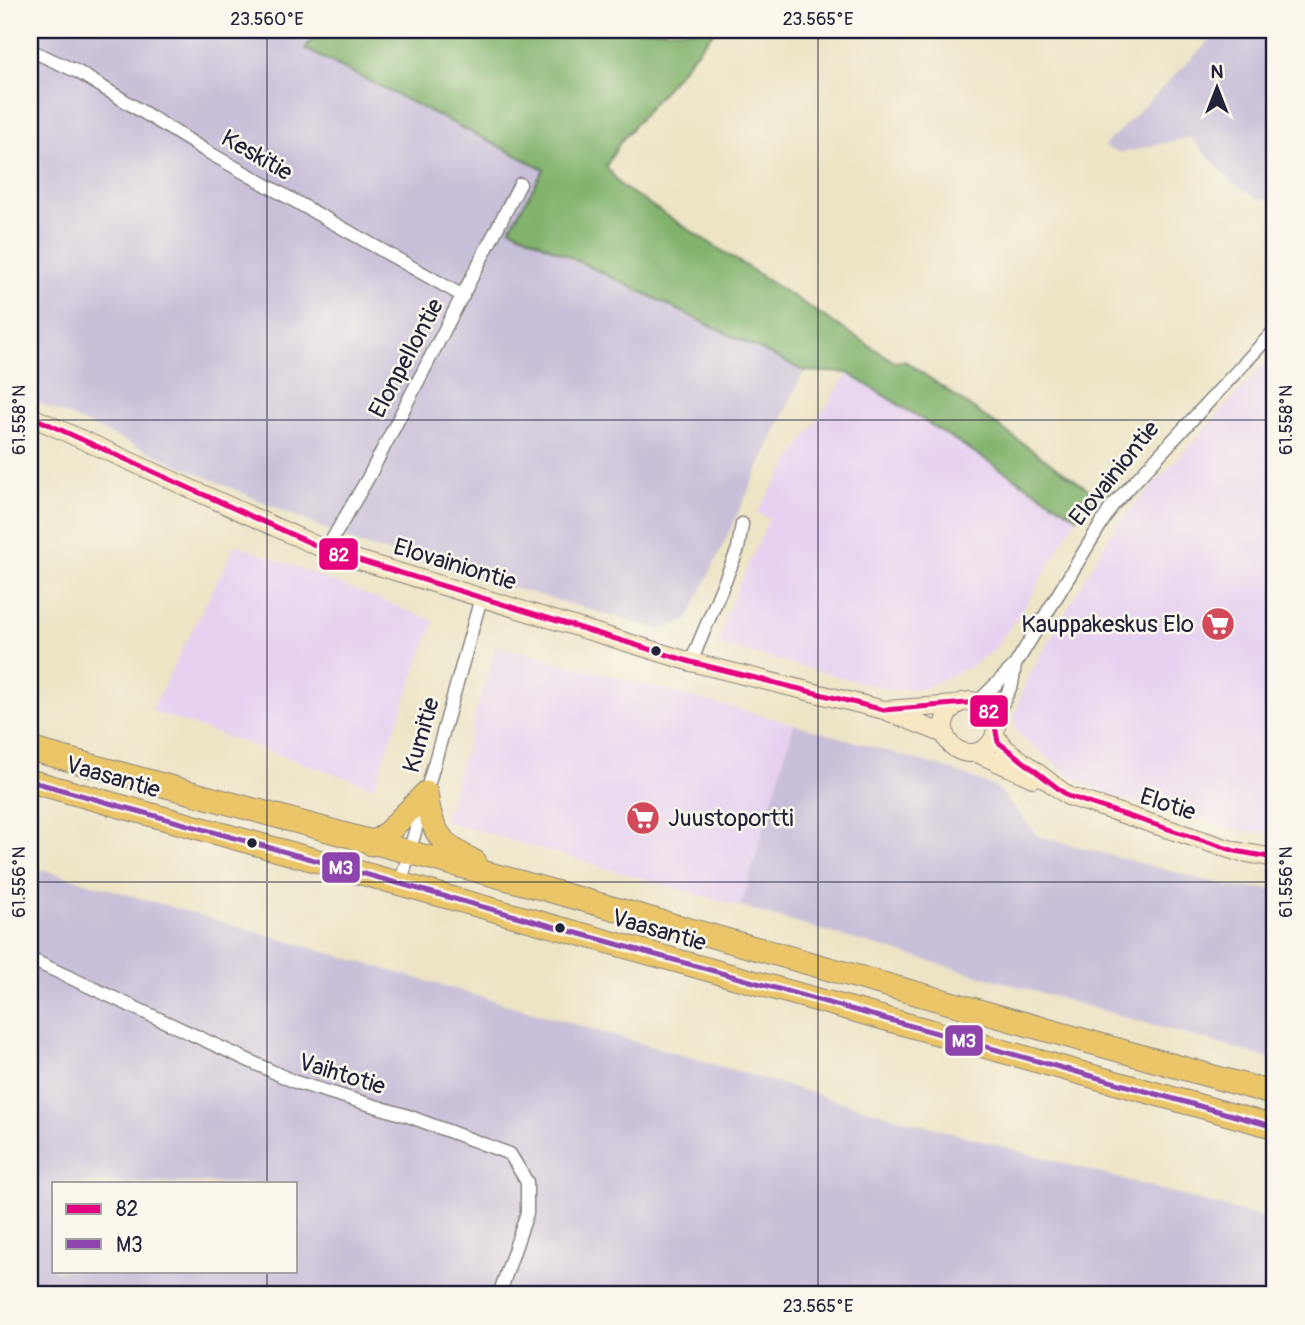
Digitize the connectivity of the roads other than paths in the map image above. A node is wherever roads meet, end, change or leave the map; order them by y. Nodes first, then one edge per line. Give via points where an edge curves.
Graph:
1 (30, 50) edge
2 (520, 184) dead end
3 (463, 296) junction
4 (1275, 330) edge
5 (30, 416) edge
6 (742, 524) dead end
7 (326, 550) junction
8 (481, 598) junction
9 (691, 662) junction
10 (1015, 665) junction
11 (978, 702) junction
12 (955, 705) junction
13 (884, 710) junction
14 (995, 728) junction
15 (944, 733) junction
16 (30, 749) edge
17 (977, 753) junction
18 (30, 780) edge
19 (1049, 784) junction
20 (426, 793) junction
21 (372, 844) junction
22 (409, 854) junction
23 (1275, 858) edge
24 (523, 883) junction
25 (400, 885) junction
26 (30, 959) edge
27 (1275, 1094) edge
28 (1275, 1127) edge
29 (499, 1295) edge

1 - 3 street, Keskitie via 78,72
2 - 3 street, Elonpellontie
3 - 7 street, Elonpellontie
4 - 10 street, Elovainiontie via 1112,506
5 - 7 main road, Elovainiontie
6 - 9 street via 738,549
7 - 8 main road, Elovainiontie
8 - 9 main road, Elovainiontie
8 - 20 street, Kumitie
9 - 13 main road, Elovainiontie
10 - 11 street, Elovainiontie
10 - 14 street, Elovainiontie
11 - 12 main road
11 - 14 main road via 988,709
12 - 13 main road, Elovainiontie
12 - 15 main road via 945,718
13 - 15 main road, Elovainiontie
14 - 17 main road via 988,746
14 - 19 main road, Elotie via 1006,750
15 - 17 main road via 956,750
16 - 21 highway, Vaasantie
17 - 19 main road, Elotie
18 - 25 highway, Vaasantie
19 - 23 main road, Elotie via 1069,796 1151,824 1235,851
20 - 21 highway
20 - 22 street, Kumitie
20 - 24 highway via 430,821 450,848
21 - 22 highway, Vaasantie
22 - 24 highway, Vaasantie
22 - 25 street, Kumitie
24 - 27 highway, Vaasantie
25 - 28 highway, Vaasantie
26 - 29 street, Vaihtotie via 295,1082 408,1116 510,1154 527,1182 527,1213

